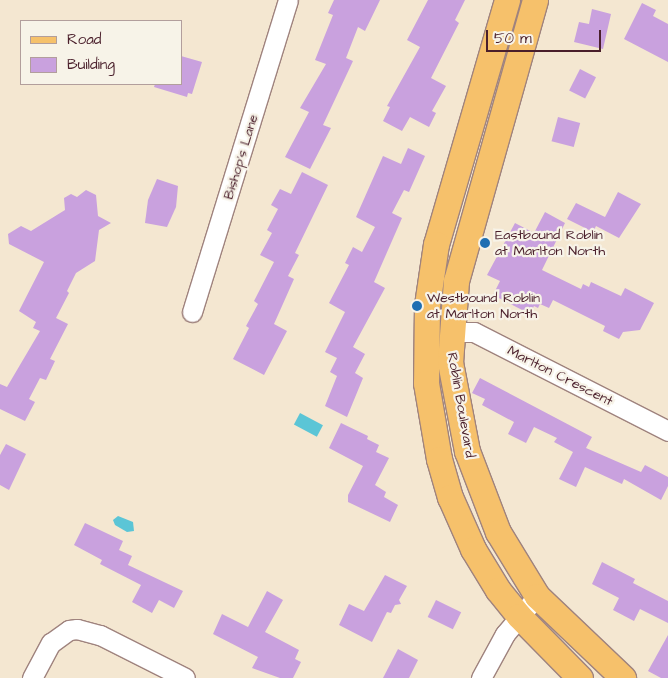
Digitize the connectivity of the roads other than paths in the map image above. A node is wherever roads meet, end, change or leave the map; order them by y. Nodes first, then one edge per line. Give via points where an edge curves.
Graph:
1 (288, 0) edge
2 (507, 0) edge
3 (535, 0) edge
4 (192, 312) dead end
5 (450, 332) junction
6 (668, 431) edge
7 (537, 596) junction
8 (519, 616) junction
9 (32, 678) edge
10 (185, 678) edge
11 (481, 678) edge
12 (580, 678) edge
13 (623, 678) edge

1 - 4 street, Bishop's Lane
2 - 8 main road, Roblin Boulevard via 436,244 424,344 432,423 450,498 484,568
3 - 5 main road, Roblin Boulevard via 456,281
5 - 6 street, Marlton Crescent via 474,332
5 - 7 main road, Roblin Boulevard via 450,362 467,451 498,532
7 - 8 street
7 - 13 main road, Roblin Boulevard
8 - 11 street via 505,634
8 - 12 main road, Roblin Boulevard
9 - 10 street via 51,643 66,632 77,629 100,635

